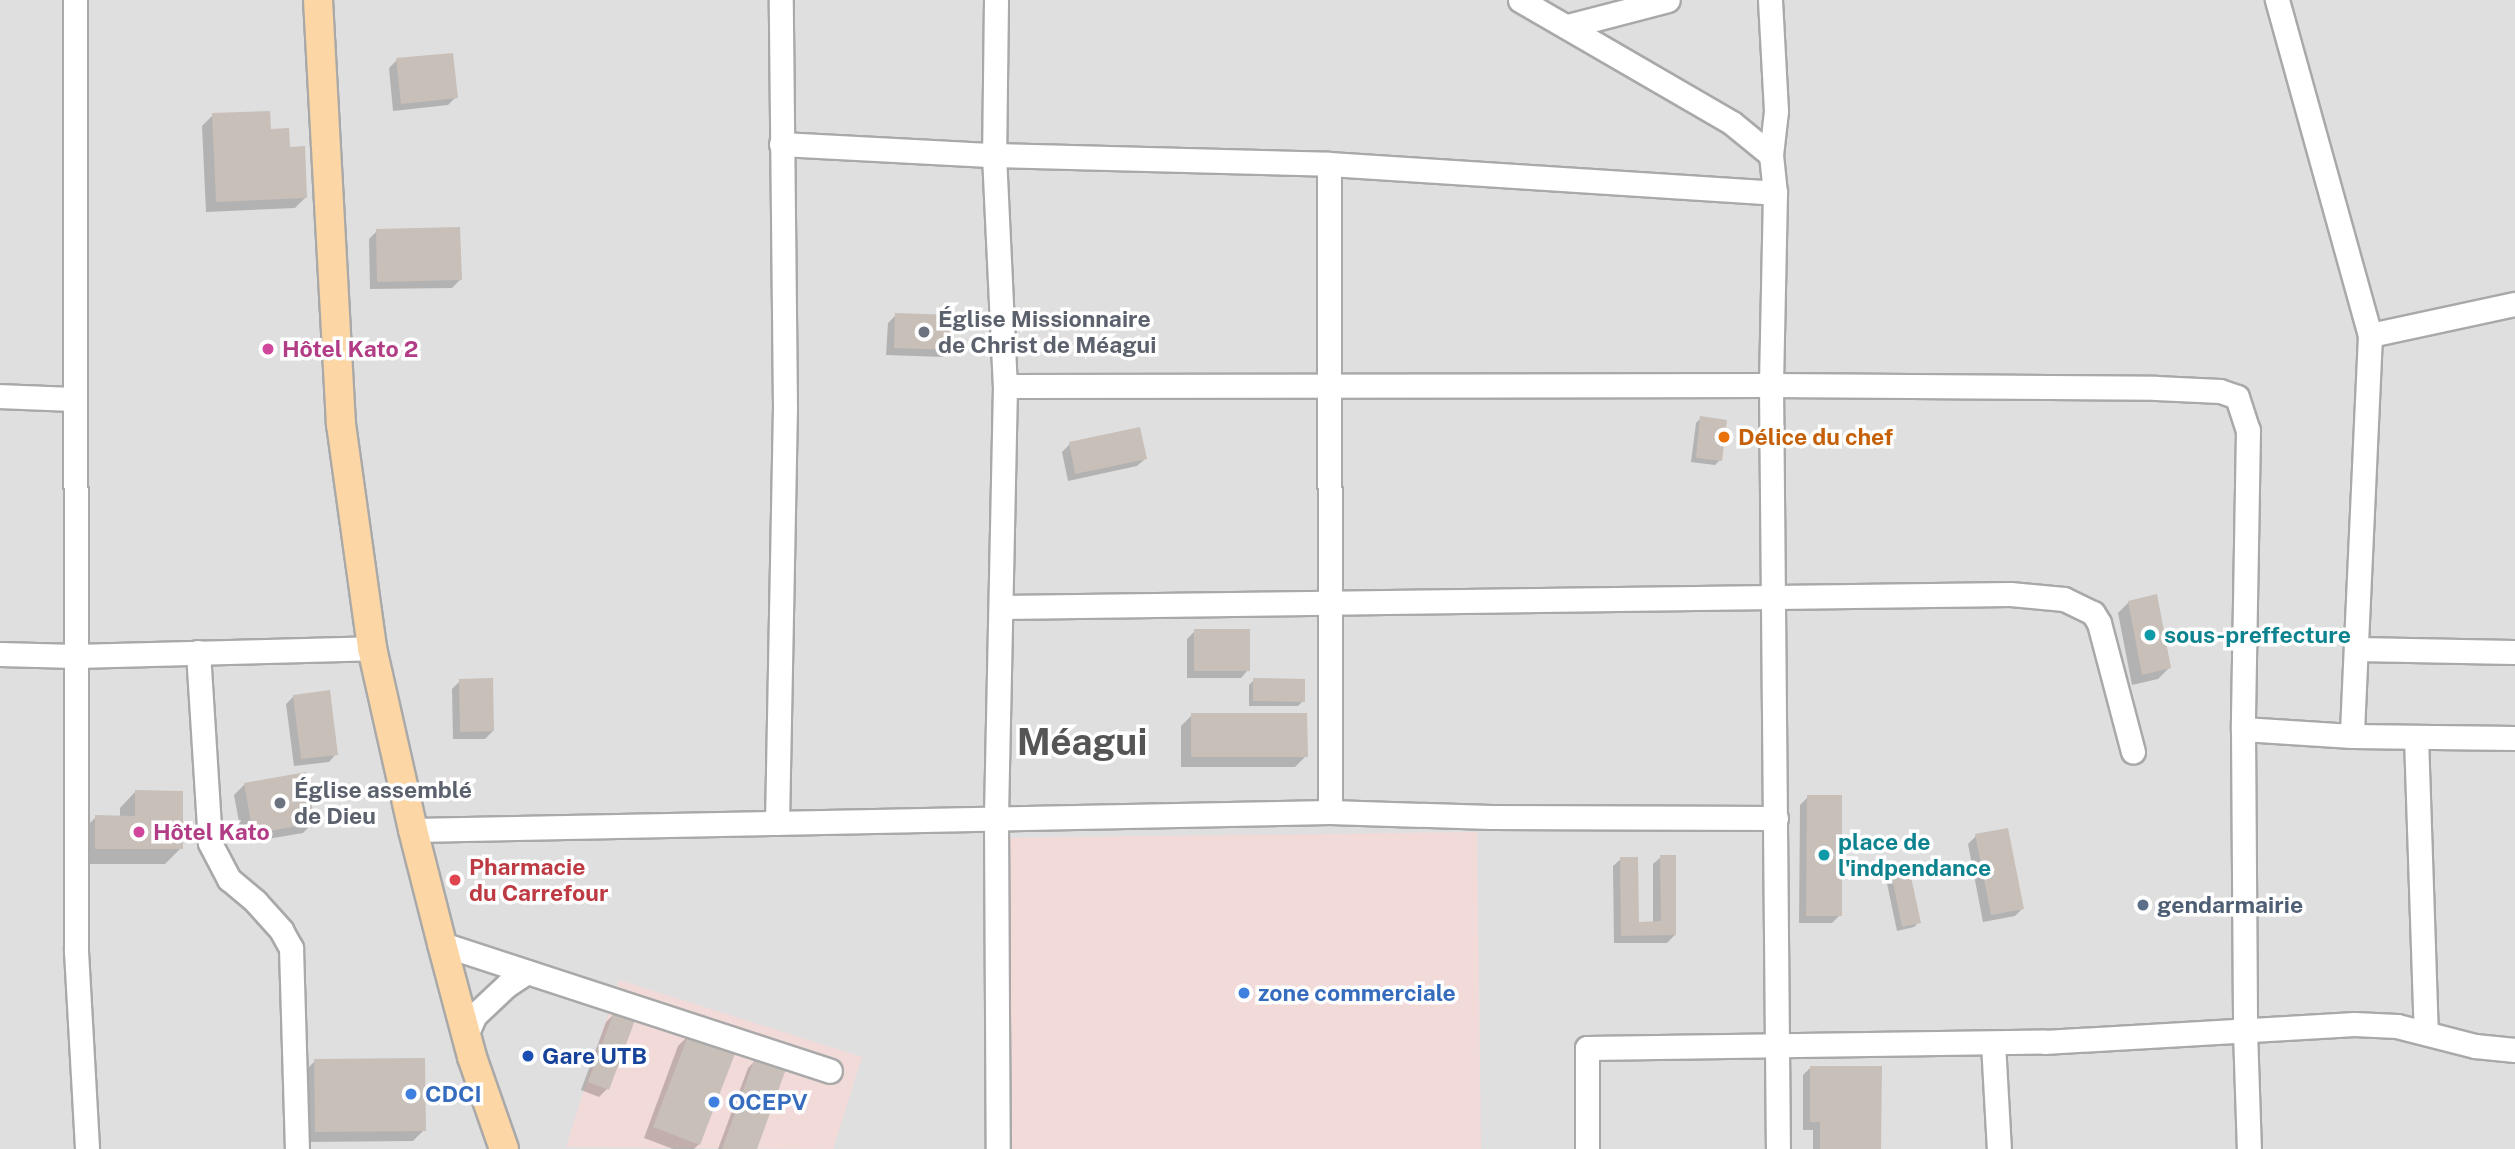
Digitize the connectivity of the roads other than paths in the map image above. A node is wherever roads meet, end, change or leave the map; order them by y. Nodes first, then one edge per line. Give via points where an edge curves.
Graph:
1 (75, 0) edge
2 (318, 0) edge
3 (780, 0) edge
4 (996, 0) edge
5 (1520, 0) edge
6 (1668, 0) edge
7 (1770, 0) edge
8 (2277, 0) edge
9 (1568, 26) junction
10 (781, 144) junction
11 (994, 155) junction
12 (1770, 155) junction
13 (1329, 164) junction
14 (1775, 193) junction
15 (2515, 304) edge
16 (2370, 335) junction
17 (1771, 385) junction
18 (1005, 386) junction
19 (1328, 387) junction
20 (0, 396) edge
21 (74, 400) junction
22 (1774, 596) junction
23 (1331, 602) junction
24 (1002, 607) junction
25 (372, 648) junction
26 (2356, 649) junction
27 (198, 652) junction
28 (2515, 652) edge
29 (0, 654) edge
30 (75, 656) junction
31 (2244, 729) junction
32 (2353, 736) junction
33 (2416, 737) junction
34 (2515, 738) edge
35 (2133, 752) dead end
36 (1330, 812) junction
37 (1776, 818) junction
38 (996, 821) junction
39 (777, 823) junction
40 (412, 830) junction
41 (442, 944) junction
42 (527, 972) junction
43 (2245, 1031) junction
44 (2426, 1033) junction
45 (466, 1035) junction
46 (1993, 1043) junction
47 (1779, 1048) junction
48 (2515, 1050) edge
49 (830, 1071) dead end
50 (87, 1149) edge
51 (297, 1149) edge
52 (504, 1149) edge
53 (998, 1149) edge
54 (1587, 1149) edge
55 (1778, 1149) edge
56 (1999, 1149) edge
57 (2249, 1149) edge

1 - 21 street
2 - 25 main road via 341,424
3 - 10 street
4 - 11 street
5 - 9 street
6 - 9 street
7 - 12 street via 1776,111
8 - 16 street
9 - 12 street via 1732,123
10 - 11 street
10 - 39 street via 785,407
11 - 13 street
11 - 18 street
12 - 14 street
13 - 14 street
13 - 19 street
14 - 17 street
15 - 16 street
16 - 26 street
17 - 19 street
17 - 22 street
17 - 31 street via 2156,388 2220,391 2237,397 2248,430
18 - 19 street
18 - 24 street
19 - 23 street
20 - 21 street
21 - 30 street
22 - 23 street
22 - 35 street via 2010,594 2064,599 2082,606 2099,623
22 - 37 street
23 - 24 street
23 - 36 street
24 - 38 street
25 - 27 street
25 - 40 main road
26 - 28 street
26 - 32 street
27 - 30 street
27 - 51 street via 210,843 229,879 256,902 291,948
29 - 30 street
30 - 50 street via 76,951
31 - 32 street
31 - 43 street
32 - 33 street
33 - 34 street
33 - 44 street
36 - 37 street
36 - 38 street
37 - 47 street
38 - 39 street
38 - 53 street
39 - 40 street
40 - 41 main road
41 - 42 street
41 - 45 main road
42 - 45 street via 475,1015
42 - 49 street
43 - 44 street via 2354,1024
43 - 46 street
43 - 57 street
44 - 48 street via 2475,1046
45 - 52 main road
46 - 47 street
46 - 56 street
47 - 54 street via 1587,1048
47 - 55 street

